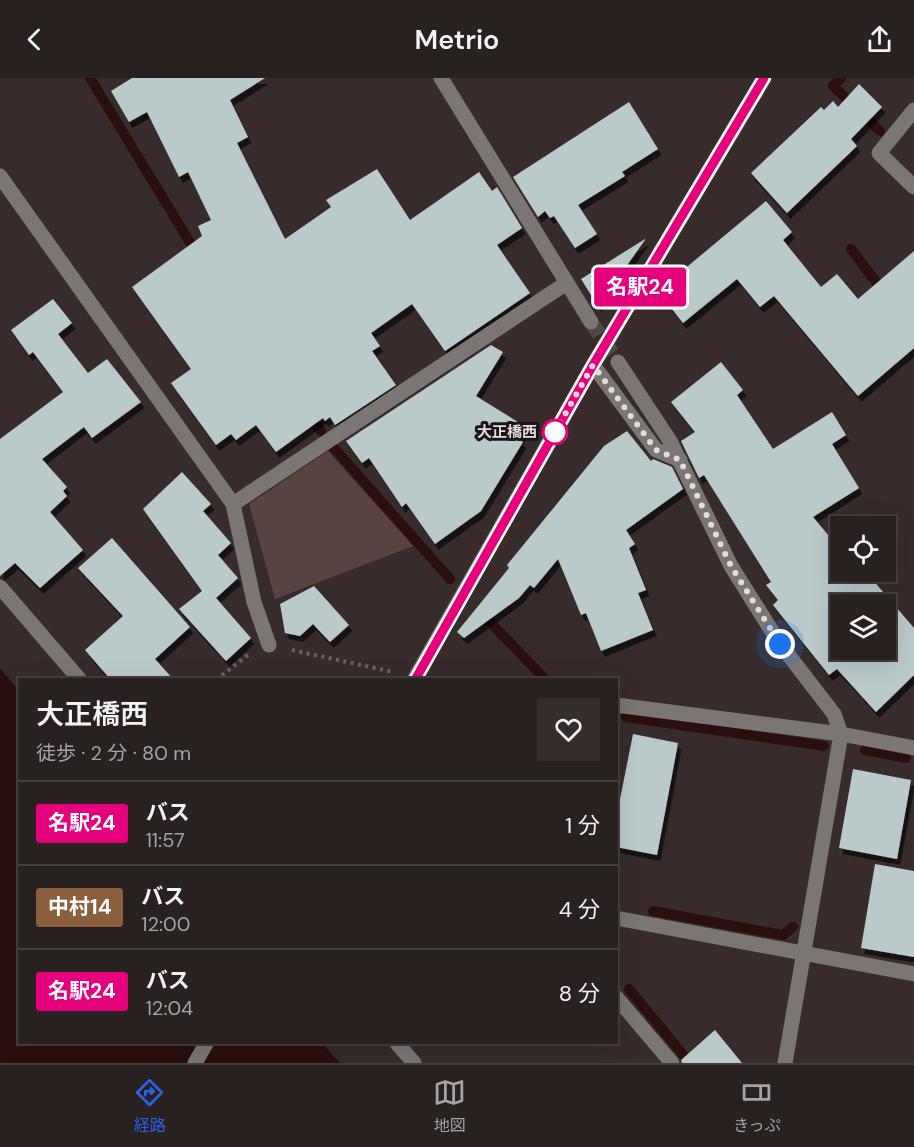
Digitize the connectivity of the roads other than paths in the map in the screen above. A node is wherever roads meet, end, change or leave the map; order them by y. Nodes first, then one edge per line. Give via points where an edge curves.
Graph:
1 (441, 78) edge
2 (764, 78) edge
3 (914, 110) edge
4 (0, 176) edge
5 (914, 187) edge
6 (565, 284) junction
7 (591, 322) tunnel mouth
8 (618, 362) tunnel mouth
9 (593, 365) junction
10 (680, 460) junction
11 (233, 504) junction
12 (0, 587) edge
13 (269, 645) road end
14 (78, 678) edge
15 (415, 678) edge
16 (618, 705) edge
17 (841, 734) junction
18 (914, 748) edge
19 (618, 918) edge
20 (804, 954) junction
21 (914, 974) edge
22 (618, 999) edge
23 (206, 1044) edge
24 (398, 1044) edge
25 (195, 1063) edge
26 (414, 1063) edge
27 (672, 1063) edge
28 (785, 1063) edge

1 - 6 street
2 - 9 street
3 - 5 street via 879,153
4 - 11 street
6 - 7 street
6 - 11 street
8 - 10 street
9 - 10 street via 656,450
9 - 15 street
10 - 17 street via 731,566 780,644 834,714
11 - 13 street via 254,602
12 - 14 street
16 - 17 street
17 - 18 street
17 - 20 street
19 - 20 street
20 - 21 street
20 - 28 street
22 - 27 street
23 - 25 street
24 - 26 street

